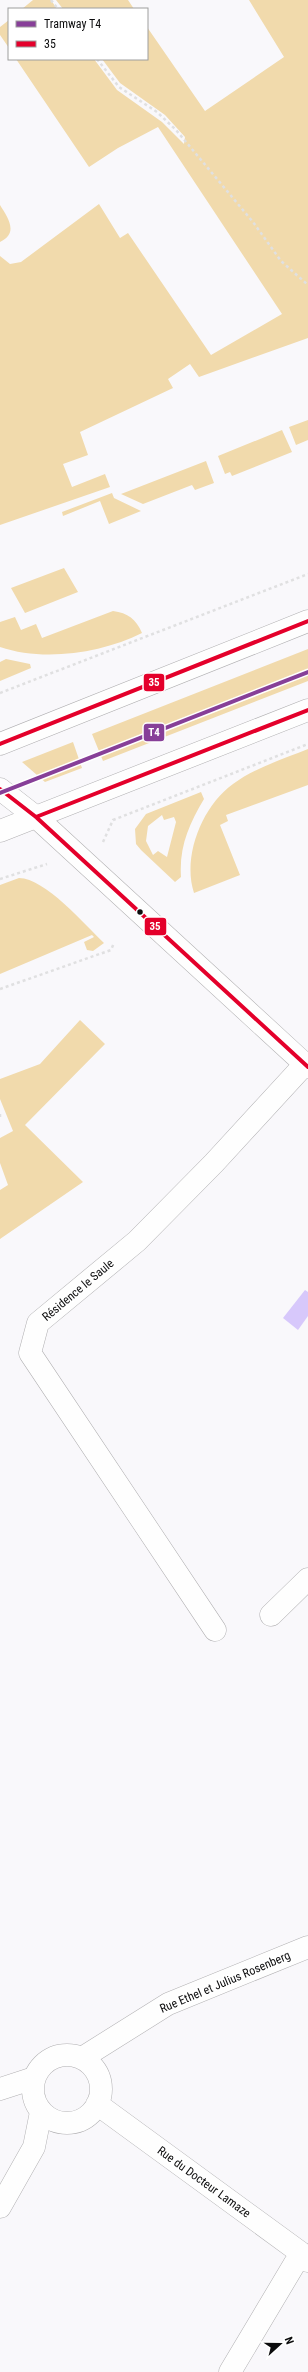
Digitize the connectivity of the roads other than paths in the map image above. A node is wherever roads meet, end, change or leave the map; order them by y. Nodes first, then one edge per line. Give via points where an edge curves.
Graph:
1 (308, 621) edge
2 (308, 710) edge
3 (0, 744) edge
4 (0, 789) edge
5 (36, 817) junction
6 (0, 831) edge
7 (307, 1066) edge
8 (308, 1579) edge
9 (272, 1615) dead end
10 (215, 1630) dead end
11 (308, 1947) edge
12 (82, 2058) junction
13 (34, 2078) junction
14 (0, 2089) edge
15 (97, 2104) junction
16 (41, 2112) junction
17 (0, 2207) edge
18 (304, 2257) edge
19 (230, 2372) edge

1 - 3 street
2 - 5 street
4 - 5 street
5 - 6 street
5 - 7 street
7 - 10 street, Résidence le Saule via 137,1241 38,1323 30,1353
8 - 9 street
11 - 12 street, Rue Ethel et Julius Rosenberg via 168,2004
12 - 13 street via 71,2055 54,2058 40,2068
12 - 15 street via 98,2075 101,2090
13 - 14 street
13 - 16 street via 33,2096
15 - 16 street via 86,2117 71,2123 55,2121
15 - 18 street, Rue du Docteur Lamaze
16 - 17 street via 34,2147
18 - 19 street

